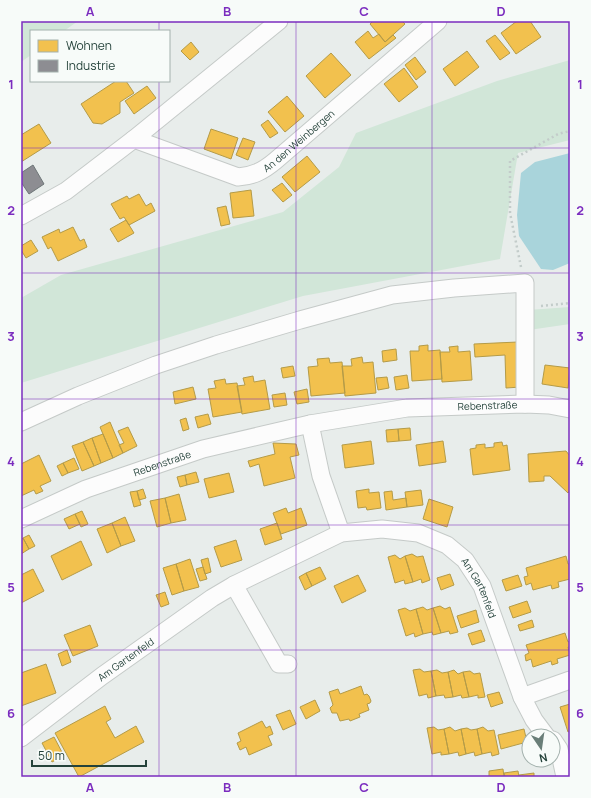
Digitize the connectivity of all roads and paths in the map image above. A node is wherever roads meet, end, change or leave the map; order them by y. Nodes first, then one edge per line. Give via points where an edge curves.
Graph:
1 (279, 21) edge
2 (438, 21) edge
3 (570, 131) edge
4 (134, 139) junction
5 (21, 216) edge
6 (524, 283) junction
7 (570, 303) edge
8 (524, 308) junction
9 (525, 404) junction
10 (570, 409) edge
11 (21, 422) edge
12 (310, 424) junction
13 (21, 519) edge
14 (341, 533) junction
15 (234, 585) junction
16 (288, 664) dead end
17 (570, 680) edge
18 (522, 698) junction
19 (540, 728) edge
20 (21, 738) edge
21 (561, 758) edge
22 (565, 777) edge

1 - 4 street
2 - 4 street, An den Weinbergen via 275,162 251,176 238,177
3 - 6 path via 558,134 510,160 510,213
4 - 5 street via 66,191
6 - 8 street
6 - 11 street via 392,295 308,318 156,365
7 - 8 path
8 - 9 street
9 - 10 street, Rebenstraße
9 - 12 street, Rebenstraße via 407,408
12 - 13 street, Rebenstraße via 195,452 86,488
12 - 14 street via 321,476
14 - 15 street, Am Gartenfeld
14 - 18 street, Am Gartenfeld via 382,529 418,533 447,545 465,560 482,586
15 - 16 street via 279,664
15 - 20 street, Am Gartenfeld via 102,676
17 - 18 street
18 - 19 street, Am Gartenfeld
21 - 22 street

